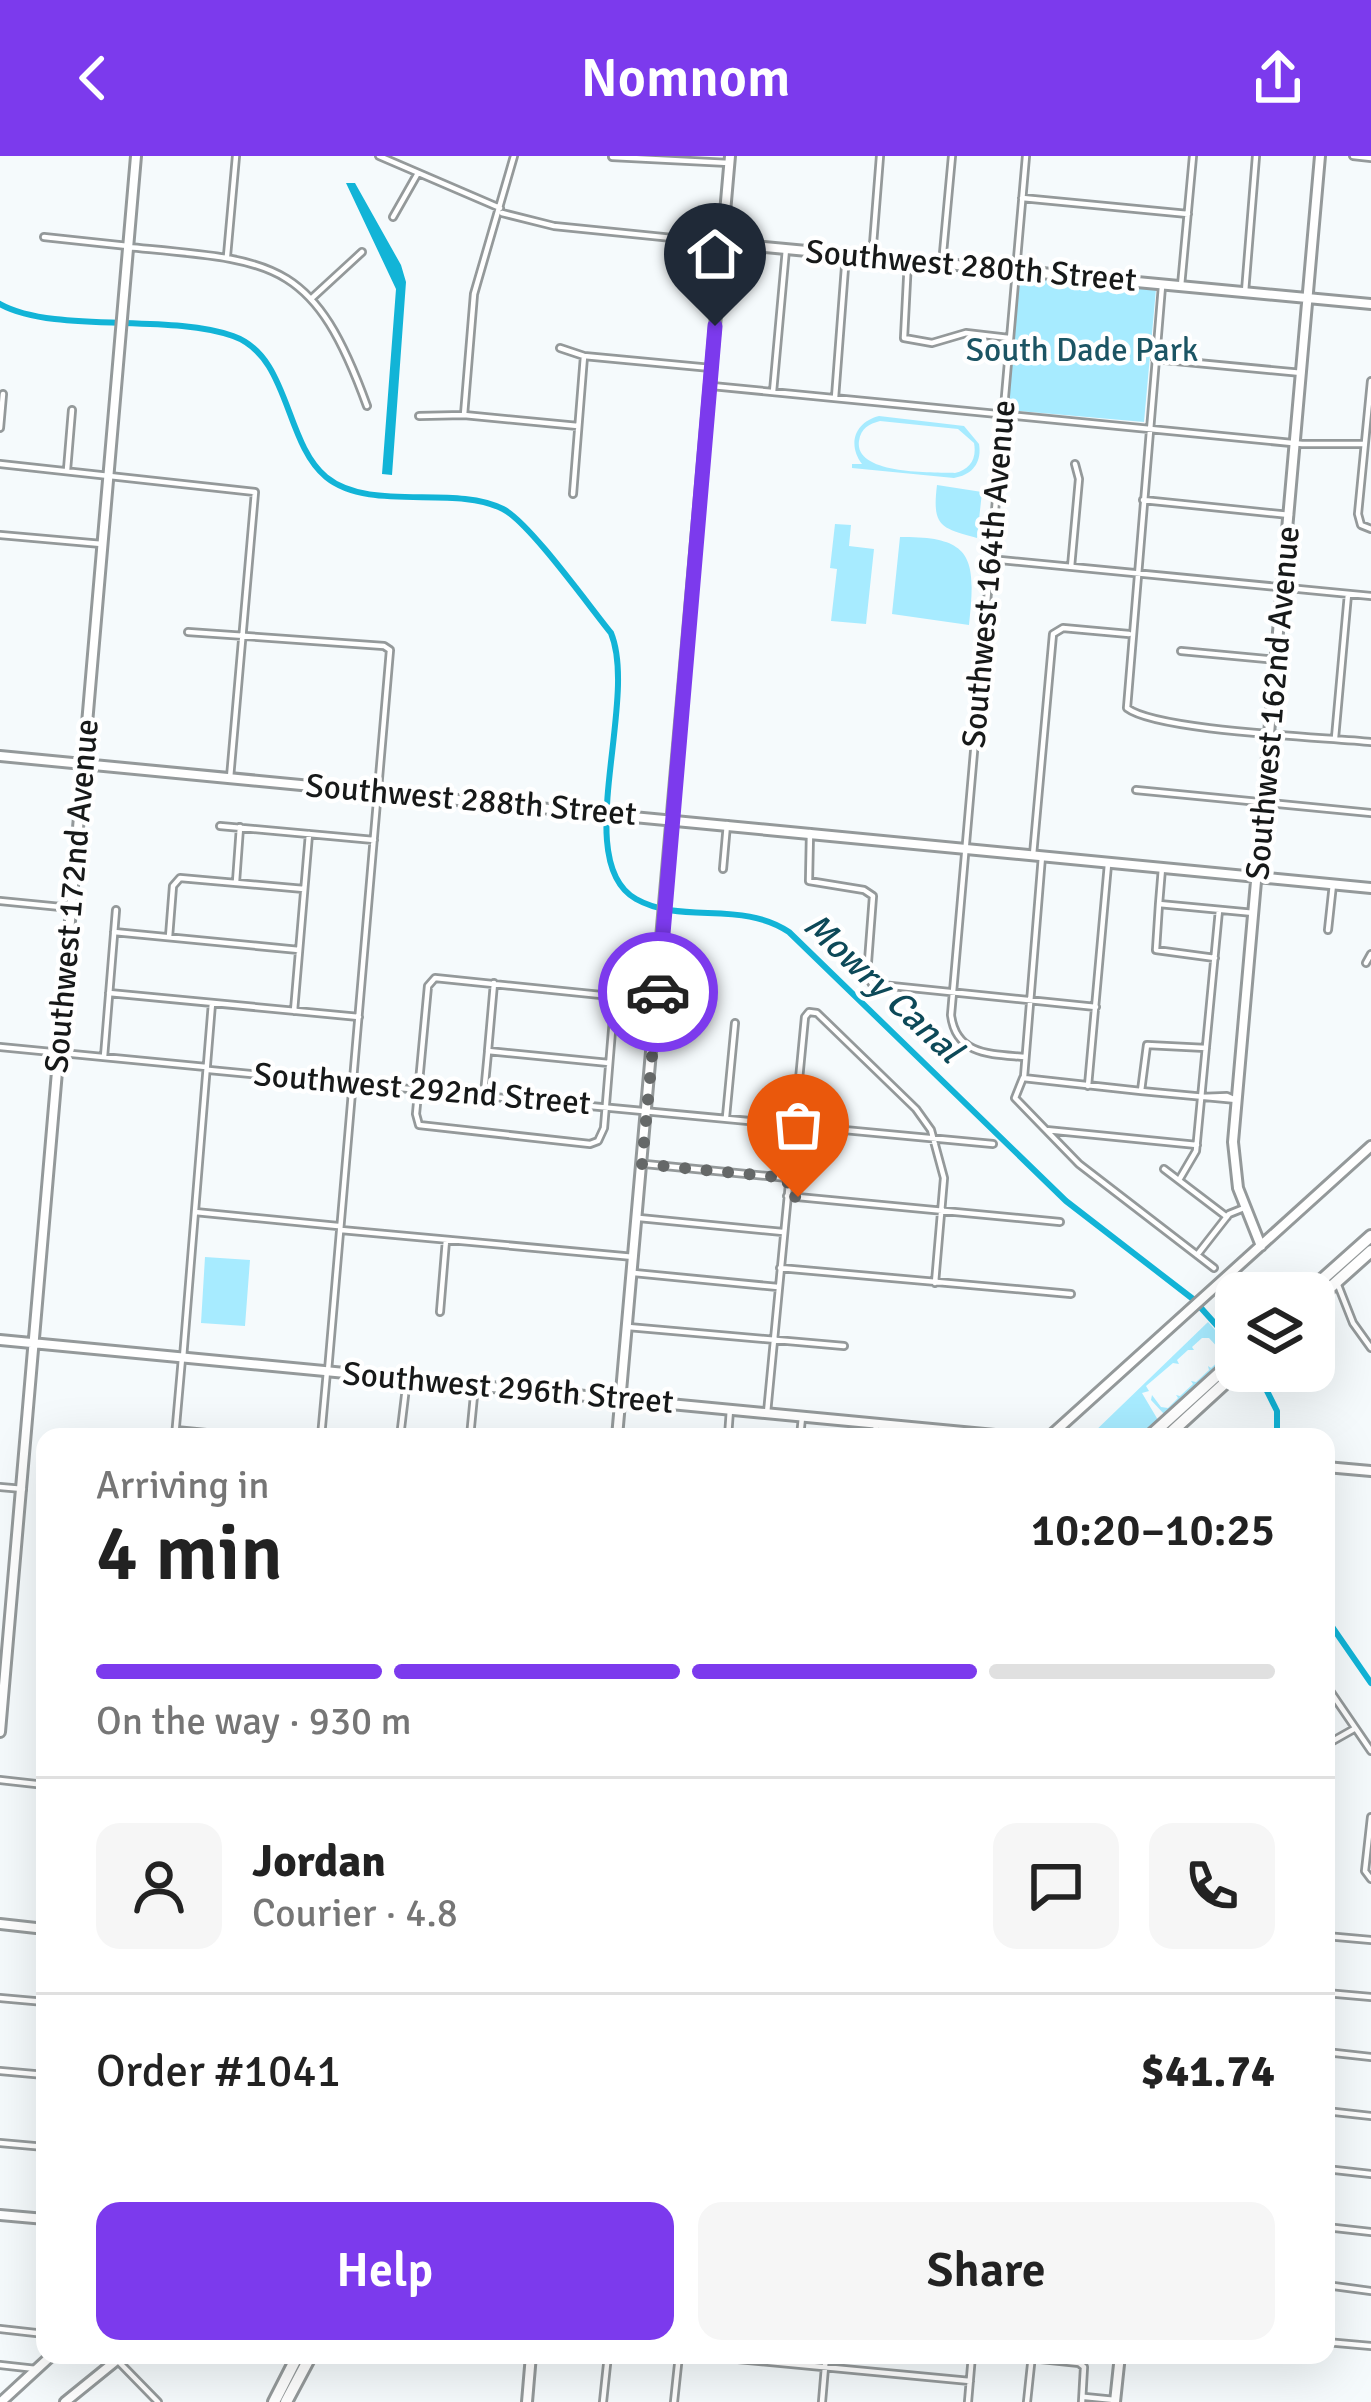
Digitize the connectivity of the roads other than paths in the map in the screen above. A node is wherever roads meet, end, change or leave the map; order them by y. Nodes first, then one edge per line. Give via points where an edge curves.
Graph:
1 (136, 156) edge
2 (236, 156) edge
3 (379, 156) edge
4 (514, 156) edge
5 (880, 156) edge
6 (952, 156) edge
7 (1026, 156) edge
8 (1193, 156) edge
9 (1256, 156) edge
10 (1320, 156) edge
11 (1353, 156) edge
12 (613, 157) edge
13 (1371, 158) edge
14 (730, 159) edge
15 (418, 173) junction
16 (1022, 198) junction
17 (501, 211) junction
18 (1188, 214) junction
19 (393, 217) dead end
20 (44, 237) dead end
21 (722, 243) junction
22 (128, 246) junction
23 (786, 249) junction
24 (362, 252) dead end
25 (846, 254) junction
26 (227, 256) junction
27 (872, 257) junction
28 (908, 260) junction
29 (942, 264) junction
30 (1016, 270) junction
31 (1162, 284) junction
32 (1181, 286) junction
33 (1245, 292) junction
34 (312, 298) junction
35 (1309, 298) junction
36 (1371, 304) edge
37 (1010, 338) junction
38 (560, 348) dead end
39 (584, 356) junction
40 (1155, 359) junction
41 (711, 368) junction
42 (1302, 373) junction
43 (1371, 381) edge
44 (710, 386) junction
45 (773, 392) junction
46 (3, 394) dead end
47 (835, 398) junction
48 (367, 406) dead end
49 (72, 410) dead end
50 (1002, 414) junction
51 (464, 415) junction
52 (419, 416) dead end
53 (578, 426) junction
54 (0, 428) edge
55 (1149, 429) junction
56 (1296, 443) junction
57 (1364, 444) junction
58 (0, 464) edge
59 (1075, 464) dead end
60 (67, 470) junction
61 (108, 475) junction
62 (572, 494) dead end
63 (1143, 500) junction
64 (1290, 515) junction
65 (1371, 529) edge
66 (0, 535) edge
67 (102, 544) junction
68 (990, 559) junction
69 (1071, 567) junction
70 (1137, 573) junction
71 (1283, 588) junction
72 (1348, 594) junction
73 (1371, 596) edge
74 (188, 632) dead end
75 (244, 634) junction
76 (1131, 634) junction
77 (1181, 651) dead end
78 (1277, 660) junction
79 (1270, 732) junction
80 (1335, 738) junction
81 (1371, 742) edge
82 (0, 756) edge
83 (83, 764) junction
84 (230, 778) junction
85 (1136, 790) dead end
86 (377, 791) junction
87 (1265, 803) junction
88 (1371, 813) edge
89 (674, 819) junction
90 (728, 824) junction
91 (220, 826) dead end
92 (240, 827) junction
93 (810, 832) junction
94 (309, 834) junction
95 (374, 840) junction
96 (965, 848) junction
97 (1037, 855) junction
98 (1109, 862) junction
99 (1162, 868) junction
100 (723, 869) dead end
101 (1258, 877) junction
102 (236, 882) junction
103 (1333, 884) junction
104 (1371, 888) edge
105 (304, 889) junction
106 (0, 901) edge
107 (1159, 904) junction
108 (71, 908) junction
109 (116, 910) dead end
110 (1220, 910) junction
111 (1254, 913) junction
112 (1328, 931) dead end
113 (114, 932) junction
114 (169, 937) junction
115 (299, 950) junction
116 (1371, 954) edge
117 (1214, 958) junction
118 (1366, 963) dead end
119 (494, 983) junction
120 (952, 992) junction
121 (109, 993) junction
122 (1030, 1000) junction
123 (212, 1003) junction
124 (1096, 1007) junction
125 (294, 1011) junction
126 (359, 1017) junction
127 (735, 1023) dead end
128 (0, 1047) edge
129 (1206, 1048) junction
130 (488, 1052) junction
131 (59, 1053) junction
132 (104, 1057) junction
133 (1025, 1057) junction
134 (609, 1064) junction
135 (208, 1069) junction
136 (1024, 1078) junction
137 (353, 1082) junction
138 (1088, 1086) junction
139 (418, 1088) junction
140 (1141, 1091) junction
141 (484, 1094) junction
142 (1201, 1097) junction
143 (1237, 1100) junction
144 (605, 1106) junction
145 (647, 1109) junction
146 (726, 1117) junction
147 (794, 1123) junction
148 (1046, 1130) junction
149 (1066, 1132) junction
150 (933, 1137) junction
151 (993, 1144) dead end
152 (1061, 1145) junction
153 (1197, 1145) junction
154 (1371, 1146) edge
155 (642, 1164) junction
156 (1164, 1169) dead end
157 (788, 1178) junction
158 (1179, 1180) junction
159 (787, 1196) junction
160 (1244, 1208) junction
161 (941, 1211) junction
162 (195, 1212) junction
163 (1227, 1217) junction
164 (637, 1218) junction
165 (1060, 1222) dead end
166 (341, 1228) junction
167 (783, 1232) junction
168 (446, 1240) junction
169 (1371, 1244) edge
170 (1261, 1246) junction
171 (1197, 1256) junction
172 (634, 1257) junction
173 (780, 1268) junction
174 (1214, 1268) dead end
175 (632, 1273) junction
176 (1335, 1276) edge
177 (1335, 1279) edge
178 (935, 1283) junction
179 (778, 1287) junction
180 (1071, 1294) dead end
181 (440, 1312) dead end
182 (627, 1327) junction
183 (0, 1340) edge
184 (773, 1340) junction
185 (36, 1344) junction
186 (844, 1346) dead end
187 (1371, 1348) edge
188 (182, 1358) junction
189 (328, 1371) junction
190 (1215, 1377) edge
191 (407, 1378) junction
192 (475, 1385) junction
193 (1215, 1391) edge
194 (620, 1399) junction
195 (730, 1409) junction
196 (767, 1413) junction
197 (802, 1417) junction
198 (877, 1424) junction
199 (1061, 1426) joint
200 (175, 1428) edge
201 (322, 1428) edge
202 (401, 1428) edge
203 (471, 1428) edge
204 (617, 1428) edge
205 (729, 1428) edge
206 (801, 1428) edge
207 (876, 1428) edge
208 (918, 1428) edge
209 (1059, 1428) edge
210 (1171, 1428) edge
211 (1172, 1428) edge
212 (1335, 1468) edge
213 (1371, 1471) edge
214 (0, 1487) edge
215 (23, 1489) junction
216 (4, 1635) edge
217 (1335, 1699) edge
218 (1, 1706) edge
219 (1354, 1729) junction
220 (0, 1732) edge
221 (1335, 1740) edge
222 (1371, 1751) edge
223 (0, 1780) edge
224 (36, 1784) edge
225 (1371, 1817) edge
226 (1368, 1877) edge
227 (1, 1925) edge
228 (36, 1928) edge
229 (1335, 1937) edge
230 (1371, 1940) edge
231 (1335, 1994) edge
232 (1371, 1997) edge
233 (0, 1998) edge
234 (36, 2001) edge
235 (1335, 2053) edge
236 (1371, 2057) edge
237 (0, 2071) edge
238 (36, 2074) edge
239 (1335, 2112) edge
240 (1371, 2116) edge
241 (0, 2143) edge
242 (36, 2146) edge
243 (1335, 2170) edge
244 (1371, 2174) edge
245 (0, 2215) edge
246 (36, 2218) edge
247 (1335, 2228) edge
248 (1371, 2232) edge
249 (1335, 2286) edge
250 (1371, 2291) edge
251 (0, 2330) edge
252 (36, 2333) edge
253 (1335, 2343) edge
254 (1371, 2346) edge
255 (42, 2364) edge
256 (112, 2364) edge
257 (126, 2364) edge
258 (293, 2364) edge
259 (305, 2364) edge
260 (530, 2364) edge
261 (607, 2364) edge
262 (678, 2364) edge
263 (785, 2364) edge
264 (825, 2364) edge
265 (971, 2364) edge
266 (1030, 2364) edge
267 (1080, 2364) edge
268 (1119, 2364) edge
269 (0, 2365) edge
270 (825, 2368) junction
271 (37, 2369) junction
272 (970, 2381) junction
273 (72, 2399) edge
274 (1082, 2400) edge
275 (1115, 2401) edge
276 (1, 2402) edge
277 (158, 2402) edge
278 (274, 2402) edge
279 (286, 2402) edge
280 (526, 2402) edge
281 (603, 2402) edge
282 (674, 2402) edge
283 (822, 2402) edge
284 (968, 2402) edge
285 (1027, 2402) edge

1 - 22 street, Southwest 172nd Avenue
2 - 26 street
3 - 15 street, Southwest 280th Street
4 - 17 street
5 - 27 street
6 - 29 street
7 - 16 street, Southwest 164th Avenue
8 - 18 street
9 - 33 street
10 - 35 street, Southwest 162nd Avenue
11 - 13 street
12 - 14 street
14 - 21 street
15 - 17 street, Southwest 280th Street
15 - 19 street
16 - 18 street
16 - 30 street, Southwest 164th Avenue
17 - 21 street, Southwest 280th Street via 554,226
17 - 51 street via 474,294
18 - 32 street
20 - 22 street
21 - 23 street, Southwest 280th Street
21 - 41 street
22 - 26 street
22 - 61 street, Southwest 172nd Avenue
23 - 25 street, Southwest 280th Street
23 - 45 street
24 - 34 street
25 - 27 street, Southwest 280th Street
25 - 47 street
26 - 34 street via 274,270
27 - 28 street, Southwest 280th Street
28 - 29 street, Southwest 280th Street
28 - 37 street via 904,338
29 - 30 street, Southwest 280th Street
30 - 31 street, Southwest 280th Street
30 - 37 street, Southwest 164th Avenue
31 - 32 street, Southwest 280th Street
31 - 40 street
32 - 33 street, Southwest 280th Street
33 - 35 street, Southwest 280th Street
34 - 48 street
35 - 36 street, Southwest 280th Street
35 - 42 street, Southwest 162nd Avenue
37 - 50 street, Southwest 164th Avenue
38 - 39 street
39 - 41 street
39 - 53 street
40 - 42 street
40 - 55 street
41 - 44 street
42 - 56 street, Southwest 162nd Avenue
43 - 57 street
44 - 45 street
44 - 89 street
45 - 47 street
46 - 54 street
47 - 50 street
49 - 60 street
50 - 55 street
50 - 68 street, Southwest 164th Avenue
51 - 52 street
51 - 53 street
53 - 62 street
55 - 56 street
55 - 63 street
56 - 57 street
56 - 64 street, Southwest 162nd Avenue
57 - 65 street via 1359,523
58 - 60 street
59 - 69 street
60 - 61 street
61 - 67 street, Southwest 172nd Avenue
61 - 75 street via 255,492
63 - 64 street
63 - 70 street
64 - 71 street, Southwest 162nd Avenue
66 - 67 street
67 - 83 street, Southwest 172nd Avenue
68 - 69 street
68 - 96 street, Southwest 164th Avenue
69 - 70 street
70 - 71 street
70 - 76 street
71 - 72 street
71 - 78 street, Southwest 162nd Avenue
72 - 73 street
72 - 80 street
74 - 75 street
75 - 84 street
75 - 86 street via 390,650
76 - 79 street via 1128,710
76 - 97 street via 1055,631
77 - 78 street
78 - 79 street, Southwest 162nd Avenue
79 - 80 street
79 - 87 street, Southwest 162nd Avenue
80 - 81 street
82 - 83 street, Southwest 288th Street
83 - 84 street, Southwest 288th Street
83 - 108 street, Southwest 172nd Avenue
84 - 86 street, Southwest 288th Street
85 - 87 street
86 - 89 street, Southwest 288th Street
86 - 95 street
87 - 88 street
87 - 101 street, Southwest 162nd Avenue
89 - 90 street, Southwest 288th Street
89 - 145 street
90 - 93 street, Southwest 288th Street
90 - 100 street
91 - 92 street
92 - 94 street
92 - 102 street
93 - 96 street, Southwest 288th Street
93 - 120 street via 808,878 871,893 871,983
94 - 95 street
94 - 105 street
95 - 126 street
96 - 97 street, Southwest 288th Street
96 - 120 street, Southwest 164th Avenue
97 - 98 street, Southwest 288th Street
97 - 122 street
98 - 99 street, Southwest 288th Street
98 - 124 street
99 - 101 street, Southwest 288th Street
99 - 107 street
101 - 103 street, Southwest 288th Street
101 - 111 street, Southwest 162nd Avenue
102 - 105 street
102 - 114 street via 177,879
103 - 104 street, Southwest 288th Street
103 - 112 street
105 - 115 street
106 - 108 street
107 - 110 street
107 - 117 street via 1156,950
108 - 131 street, Southwest 172nd Avenue
109 - 113 street
110 - 111 street
110 - 117 street
111 - 143 street, Southwest 162nd Avenue
113 - 114 street
113 - 121 street
114 - 115 street
115 - 125 street
116 - 118 street
117 - 129 street
119 - 130 street
119 - 134 street via 609,994
119 - 139 street via 429,982
120 - 122 street
120 - 133 street via 952,1027 963,1043
121 - 123 street
121 - 132 street
122 - 124 street
122 - 133 street
123 - 125 street
123 - 135 street
124 - 138 street
125 - 126 street
126 - 137 street
127 - 146 street
128 - 131 street
129 - 140 street via 1148,1045
129 - 142 street
130 - 134 street
130 - 141 street
131 - 132 street, Southwest 292nd Street
131 - 185 street, Southwest 172nd Avenue
132 - 135 street, Southwest 292nd Street
133 - 136 street
134 - 144 street
135 - 137 street, Southwest 292nd Street
135 - 162 street
136 - 138 street
136 - 148 street via 1016,1101
137 - 139 street, Southwest 292nd Street
137 - 166 street
138 - 140 street
139 - 141 street, Southwest 292nd Street
139 - 144 street via 416,1119 429,1129 595,1143
140 - 142 street
141 - 144 street, Southwest 292nd Street
142 - 143 street
142 - 153 street
143 - 160 street, Southwest 162nd Avenue via 1233,1160
144 - 145 street, Southwest 292nd Street
145 - 146 street, Southwest 292nd Street
145 - 155 street
146 - 147 street, Southwest 292nd Street
147 - 150 street, Southwest 292nd Street
147 - 150 street via 809,1012 916,1109
147 - 157 street
148 - 149 street
148 - 152 street
149 - 152 street
149 - 153 street
150 - 151 street, Southwest 292nd Street
150 - 161 street via 944,1173
152 - 171 street
153 - 158 street
154 - 170 street
155 - 157 street
155 - 164 street
156 - 158 street
157 - 159 street
158 - 163 street
159 - 161 street
159 - 167 street
160 - 163 street
160 - 170 street, Southwest 162nd Avenue
161 - 165 street
161 - 178 street
162 - 166 street
162 - 188 street
163 - 171 street
164 - 167 street
164 - 172 street
166 - 168 street
166 - 189 street
167 - 173 street
168 - 172 street
168 - 181 street
169 - 176 highway
170 - 199 street
171 - 174 street
172 - 175 street
173 - 178 street
173 - 179 street
175 - 179 street
175 - 182 street
177 - 187 street
178 - 180 street
179 - 184 street
182 - 184 street
182 - 194 street
183 - 185 street, Southwest 296th Street
184 - 186 street
184 - 196 street
185 - 188 street, Southwest 296th Street
185 - 215 street, Southwest 172nd Avenue
188 - 189 street, Southwest 296th Street
188 - 200 street
189 - 191 street, Southwest 296th Street
189 - 201 street
190 - 210 highway
191 - 192 street, Southwest 296th Street
191 - 202 street
192 - 194 street, Southwest 296th Street
192 - 203 street
193 - 211 highway
194 - 195 street, Southwest 296th Street
194 - 204 street
195 - 196 street, Southwest 296th Street
195 - 205 street
196 - 197 street, Southwest 296th Street
197 - 198 street, Southwest 296th Street
197 - 206 street
198 - 207 street
198 - 208 street, Southwest 296th Street
199 - 209 street
212 - 213 street
214 - 215 street
215 - 216 street, Southwest 172nd Avenue
216 - 218 street, Southwest 172nd Avenue
217 - 219 street
218 - 220 street, Southwest 172nd Avenue
219 - 221 street
219 - 222 street
223 - 224 street
225 - 226 street
227 - 228 street
229 - 230 street
231 - 232 street
233 - 234 street
235 - 236 street
237 - 238 street
239 - 240 street
241 - 242 street
243 - 244 street
245 - 246 street
247 - 248 street
249 - 250 street
251 - 252 street
253 - 254 street
255 - 271 street
256 - 273 street
257 - 277 street
258 - 278 highway
259 - 279 highway
260 - 280 street
261 - 281 street
262 - 282 street
263 - 270 street
264 - 270 street
265 - 272 street
266 - 285 street
267 - 274 street
268 - 275 street
269 - 271 street
270 - 272 street
270 - 283 street
271 - 276 street
272 - 284 street
274 - 275 street

